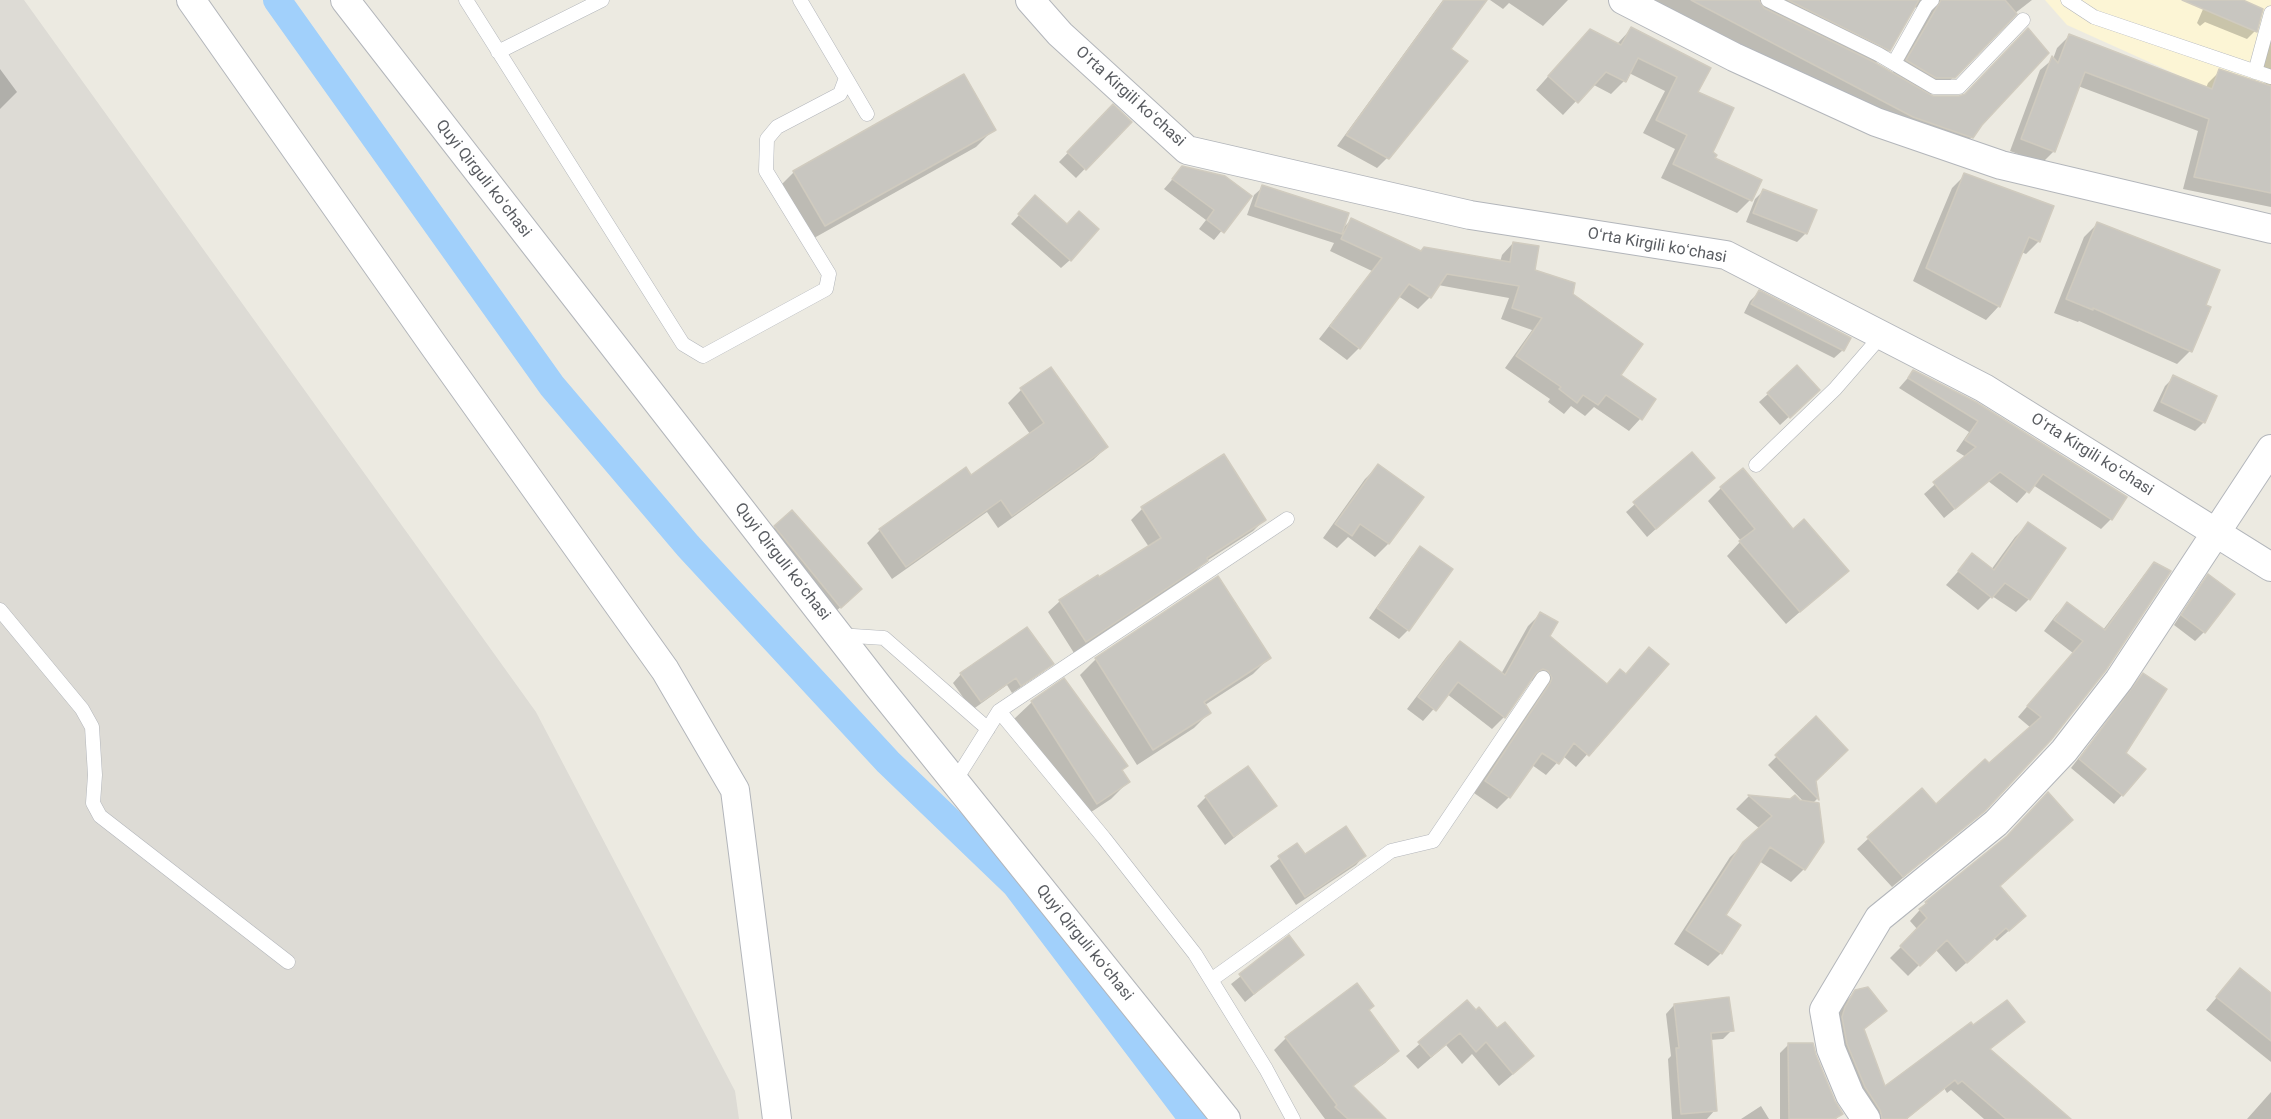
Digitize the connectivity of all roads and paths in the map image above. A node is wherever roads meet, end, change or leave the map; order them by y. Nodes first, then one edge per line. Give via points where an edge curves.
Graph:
1 (192, 0) edge
2 (345, 0) edge
3 (466, 0) edge
4 (602, 0) edge
5 (800, 0) edge
6 (1030, 0) edge
7 (1623, 0) edge
8 (1768, 0) edge
9 (1932, 0) edge
10 (2068, 0) edge
11 (2271, 13) edge
12 (2023, 20) dead end
13 (498, 52) junction
14 (1894, 63) junction
15 (2255, 72) junction
16 (2271, 77) edge
17 (846, 78) junction
18 (867, 114) dead end
19 (2271, 229) edge
20 (1881, 336) junction
21 (2271, 449) edge
22 (1756, 465) dead end
23 (1287, 519) dead end
24 (2216, 532) junction
25 (2271, 567) edge
26 (0, 609) edge
27 (838, 635) junction
28 (1543, 678) dead end
29 (999, 711) junction
30 (988, 729) junction
31 (955, 781) junction
32 (288, 962) dead end
33 (1211, 980) junction
34 (777, 1119) edge
35 (1226, 1119) edge
36 (1293, 1119) edge
37 (1866, 1119) edge

1 - 34 street via 665,670 735,790
2 - 27 street, Quyi Qirguli koʻchasi
3 - 13 lane
4 - 13 lane
5 - 17 lane
6 - 20 street, Oʻrta Kirgili koʻchasi via 1060,34 1187,150 1470,215 1725,255
7 - 19 street via 1734,57 1876,122 2002,165
8 - 14 lane
9 - 14 lane
10 - 15 lane via 2094,17
11 - 15 lane
12 - 14 lane via 1959,87 1934,87
13 - 17 lane via 683,344 704,356 826,289 829,274 766,171 765,156 767,139 777,127 840,94
15 - 16 lane
17 - 18 lane
20 - 22 lane via 1835,389
20 - 24 street, Oʻrta Kirgili koʻchasi via 1984,388
21 - 24 street
23 - 29 lane
24 - 25 street, Oʻrta Kirgili koʻchasi
24 - 37 street via 2119,680 2064,751 1996,823 1880,918 1824,1010 1831,1049 1850,1095
26 - 32 lane via 82,709 92,727 93,803 100,816
27 - 30 lane via 884,638
27 - 31 street, Quyi Qirguli koʻchasi
28 - 33 lane via 1433,841 1391,851
29 - 30 lane
29 - 33 lane via 1132,873
30 - 31 lane
31 - 35 street, Quyi Qirguli koʻchasi
33 - 36 lane

